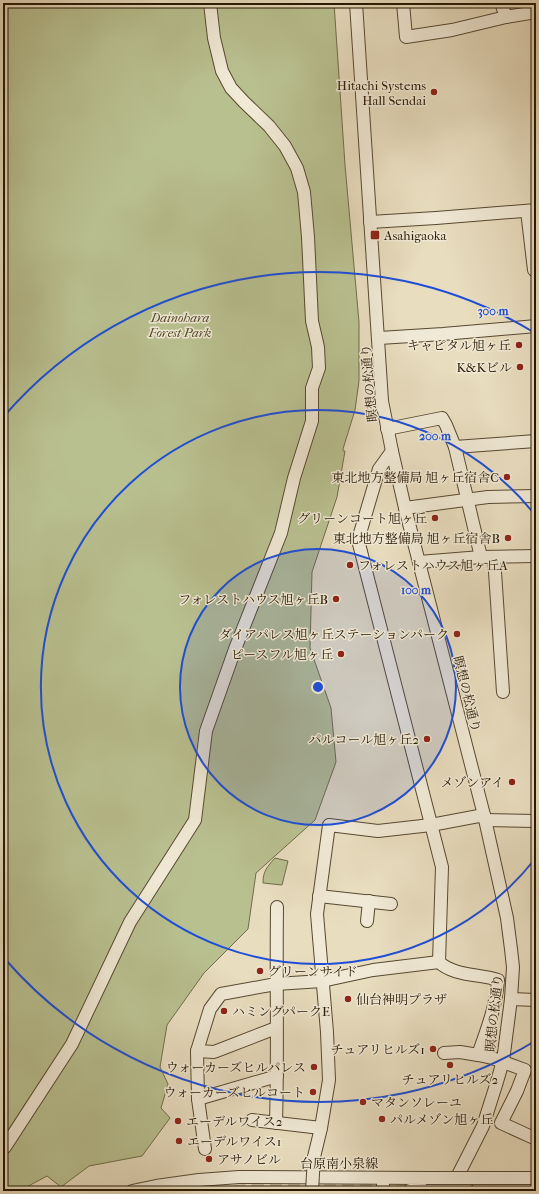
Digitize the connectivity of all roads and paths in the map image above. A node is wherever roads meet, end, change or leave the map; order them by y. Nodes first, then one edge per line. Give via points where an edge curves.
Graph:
1 (210, 3) edge
2 (356, 3) edge
3 (403, 3) edge
4 (501, 3) edge
5 (536, 12) edge
6 (506, 17) junction
7 (532, 210) edge
8 (370, 222) junction
9 (536, 270) edge
10 (536, 326) edge
11 (379, 338) junction
12 (387, 429) junction
13 (536, 441) edge
14 (455, 447) junction
15 (392, 451) junction
16 (536, 496) edge
17 (467, 500) junction
18 (405, 508) junction
19 (536, 556) edge
20 (481, 557) junction
21 (494, 557) junction
22 (419, 562) junction
23 (503, 692) dead end
24 (485, 818) junction
25 (536, 821) edge
26 (432, 825) junction
27 (319, 896) junction
28 (369, 901) junction
29 (391, 904) dead end
30 (277, 907) dead end
31 (367, 921) dead end
32 (439, 962) junction
33 (322, 981) junction
34 (276, 984) junction
35 (511, 999) junction
36 (536, 1000) edge
37 (276, 1028) junction
38 (197, 1051) junction
39 (444, 1053) dead end
40 (478, 1055) junction
41 (503, 1061) junction
42 (277, 1076) junction
43 (198, 1099) junction
44 (252, 1120) dead end
45 (276, 1123) junction
46 (321, 1128) junction
47 (536, 1139) edge
48 (3, 1148) edge
49 (205, 1149) dead end
50 (383, 1178) junction
51 (536, 1178) edge
52 (199, 1186) edge
53 (410, 1190) dead end
54 (132, 1191) edge
55 (312, 1191) edge
56 (383, 1191) edge
57 (450, 1191) edge
58 (469, 1191) edge

1 - 48 street via 214,38 222,71 231,88 285,146 306,192 319,368 312,388 312,421 294,478 281,533 206,731 195,820 130,922 72,1044
2 - 8 street, 瞑想の松通り
3 - 6 street via 406,37 452,30
4 - 6 street
5 - 6 street
7 - 8 street
7 - 9 street
8 - 11 street, 瞑想の松通り
10 - 11 street
11 - 12 street, 瞑想の松通り via 382,402
12 - 14 street via 442,418
12 - 15 street, 瞑想の松通り
13 - 14 street
14 - 17 street
15 - 18 street, 瞑想の松通り
15 - 26 street via 379,469 358,540
16 - 17 street
17 - 18 street
17 - 20 street
18 - 22 street, 瞑想の松通り
19 - 21 street
20 - 21 street
20 - 22 street
21 - 23 street
22 - 24 street, 瞑想の松通り
24 - 25 street
24 - 26 street
24 - 35 street, 瞑想の松通り via 510,934 513,967
26 - 27 street via 378,831 329,825
26 - 32 street via 442,867
27 - 28 street
27 - 33 street via 317,914
28 - 29 street
28 - 31 street
30 - 34 street
32 - 33 street via 373,970
32 - 40 street via 462,973 498,980 493,1012
33 - 34 street
33 - 46 street via 329,1080
34 - 37 street
34 - 38 street via 221,994 210,1008
35 - 36 street
35 - 41 street, 瞑想の松通り
37 - 38 street via 214,1052
37 - 42 street
38 - 43 street
39 - 40 street
40 - 41 street
41 - 47 street via 526,1070 501,1122
41 - 57 street, 瞑想の松通り via 483,1126
42 - 43 street
42 - 45 street
43 - 49 street
44 - 45 street
45 - 46 street
46 - 55 street, bridge via 314,1157
50 - 51 street, 台原南小泉線, bridge
50 - 52 street, 台原南小泉線 via 239,1177
50 - 56 street
52 - 54 street, 台原南小泉線 via 156,1186
53 - 57 street
57 - 58 street

